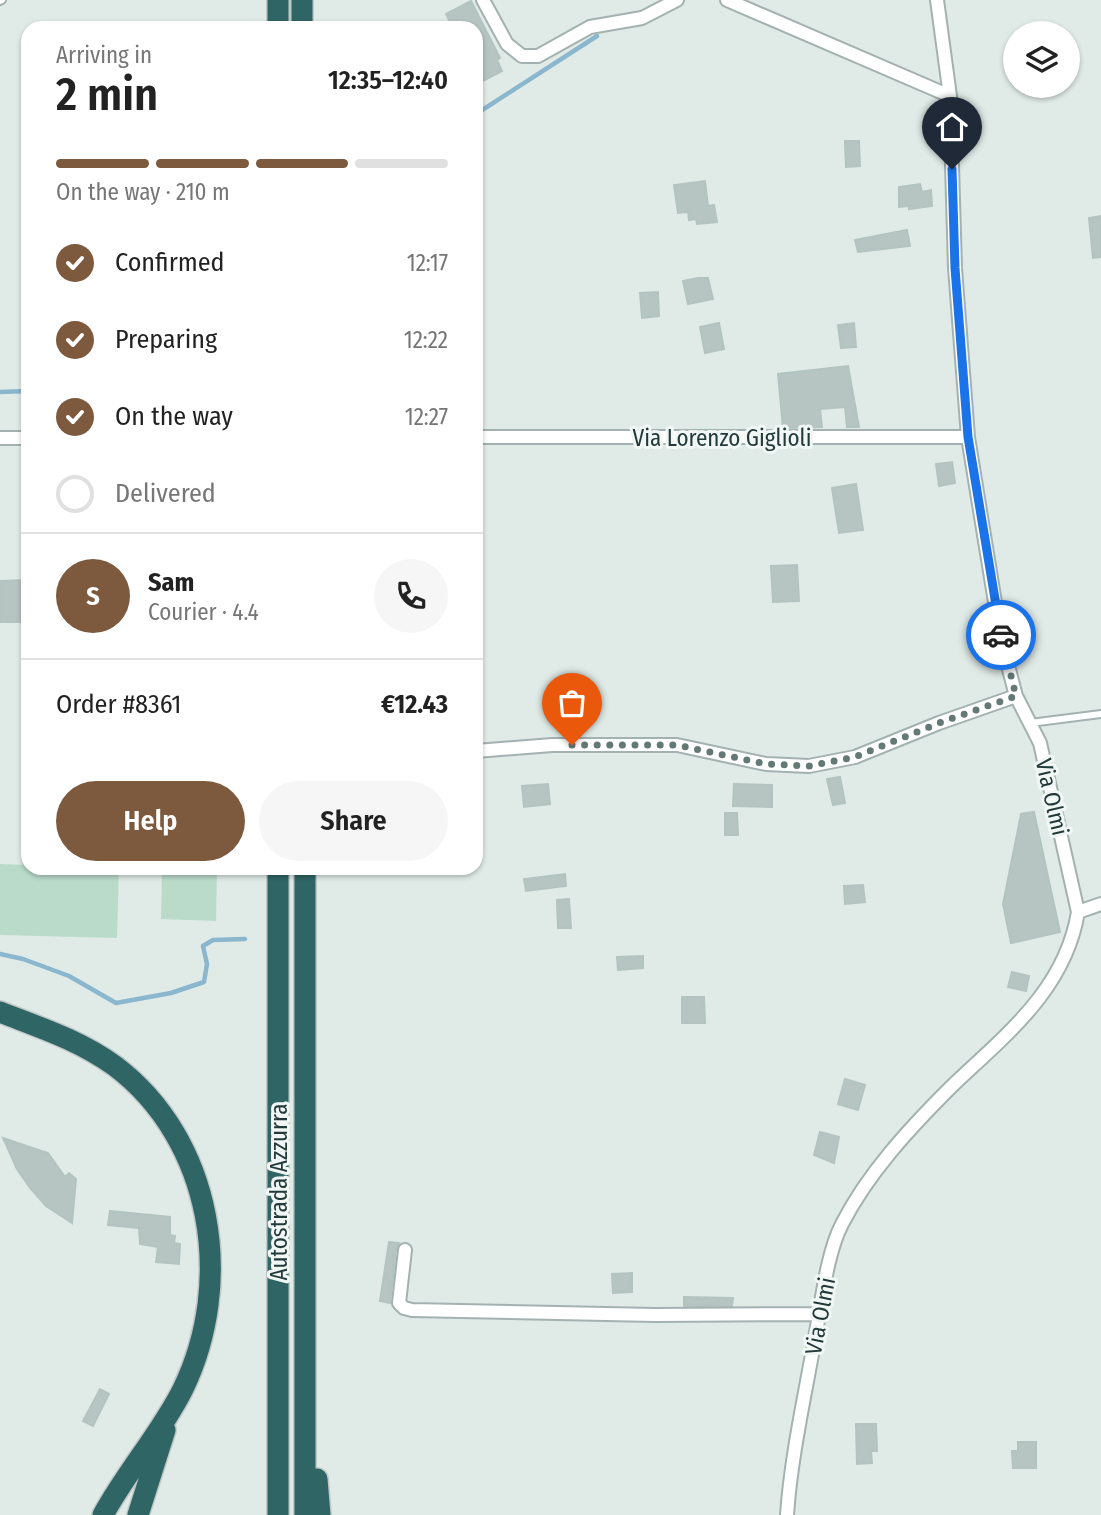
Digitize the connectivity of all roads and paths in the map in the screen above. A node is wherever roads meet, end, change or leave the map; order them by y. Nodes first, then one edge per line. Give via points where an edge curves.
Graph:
1 (278, 0) edge
2 (302, 0) edge
3 (483, 0) edge
4 (677, 0) edge
5 (727, 0) edge
6 (937, 0) edge
7 (278, 21) edge
8 (302, 21) edge
9 (950, 96) junction
10 (483, 437) edge
11 (968, 437) junction
12 (0, 438) edge
13 (21, 438) edge
14 (1016, 696) junction
15 (1101, 714) edge
16 (1030, 723) junction
17 (483, 750) edge
18 (278, 875) edge
19 (305, 875) edge
20 (1101, 904) edge
21 (1078, 912) junction
22 (0, 1004) edge
23 (0, 1012) edge
24 (0, 1022) edge
25 (27, 1023) junction
26 (405, 1250) dead end
27 (819, 1314) junction
28 (306, 1347) junction
29 (171, 1410) junction
30 (103, 1515) edge
31 (138, 1515) edge
32 (278, 1515) edge
33 (305, 1515) edge
34 (320, 1515) edge
35 (788, 1515) edge

1 - 7 highway
2 - 8 highway
3 - 4 street via 508,44 522,56 537,56 590,27 642,18
5 - 9 street
6 - 9 street, Via Olmi
9 - 11 street, Via Olmi via 955,268
10 - 11 street, Via Lorenzo Giglioli
11 - 14 street, Via Olmi via 1001,639
12 - 13 street
14 - 16 street, Via Olmi
14 - 17 street via 855,757 809,766 766,764 677,745 552,745
15 - 16 lane
16 - 21 street, Via Olmi via 1040,743
18 - 32 highway, Autostrada Azzurra
19 - 28 highway, Autostrada Azzurra
20 - 21 street
21 - 27 street, Via Olmi via 1058,971 1028,1014 907,1133 867,1185 841,1226
22 - 25 highway
23 - 25 highway
24 - 25 highway
25 - 29 highway via 76,1041 136,1085 169,1125 200,1191 212,1269 211,1294 201,1345
26 - 27 street via 399,1303 412,1310
27 - 35 street, Via Olmi
28 - 33 highway, Autostrada Azzurra
28 - 34 highway
29 - 30 highway
29 - 31 highway

